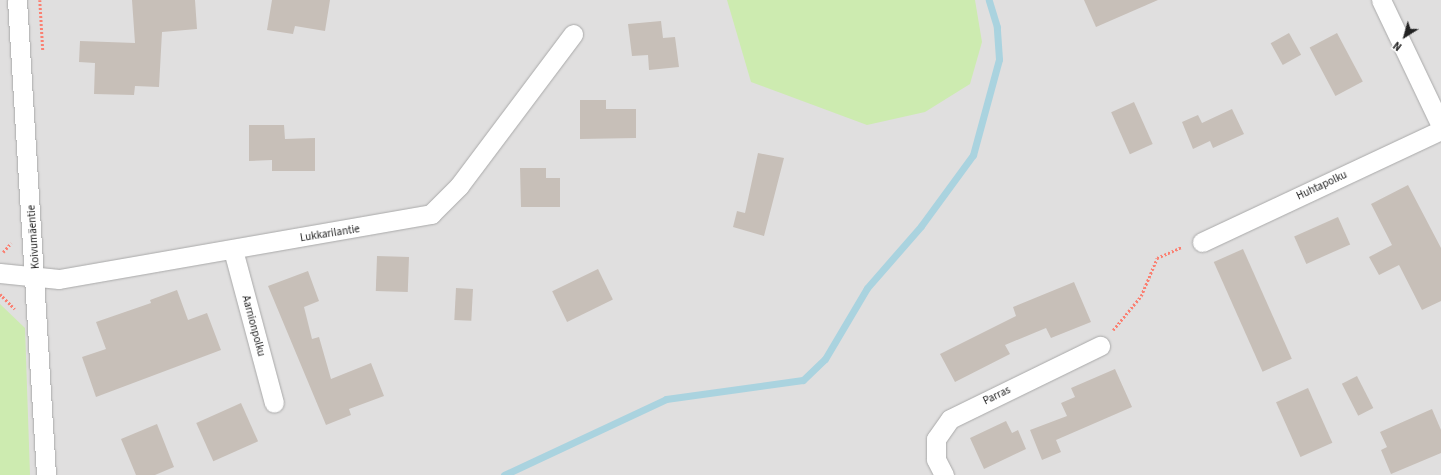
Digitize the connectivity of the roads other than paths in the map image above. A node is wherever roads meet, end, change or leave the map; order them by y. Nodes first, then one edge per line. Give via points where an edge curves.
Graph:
1 (17, 0) edge
2 (1381, 0) edge
3 (573, 34) dead end
4 (1441, 126) edge
5 (1441, 130) edge
6 (1202, 242) road end
7 (233, 250) junction
8 (0, 273) edge
9 (36, 278) junction
10 (1100, 346) road end
11 (274, 403) dead end
12 (46, 475) edge
13 (944, 475) edge

1 - 9 street, Koivumäentie
2 - 4 street
3 - 7 street, Lukkarilantie via 459,186 431,214
5 - 6 street, Huhtapolku
7 - 9 street, Lukkarilantie via 59,278
7 - 11 street, Aarnionpolku
8 - 9 street, Lukkarilantie
9 - 12 street, Koivumäentie
10 - 13 street, Parras via 950,419 936,439 936,459

